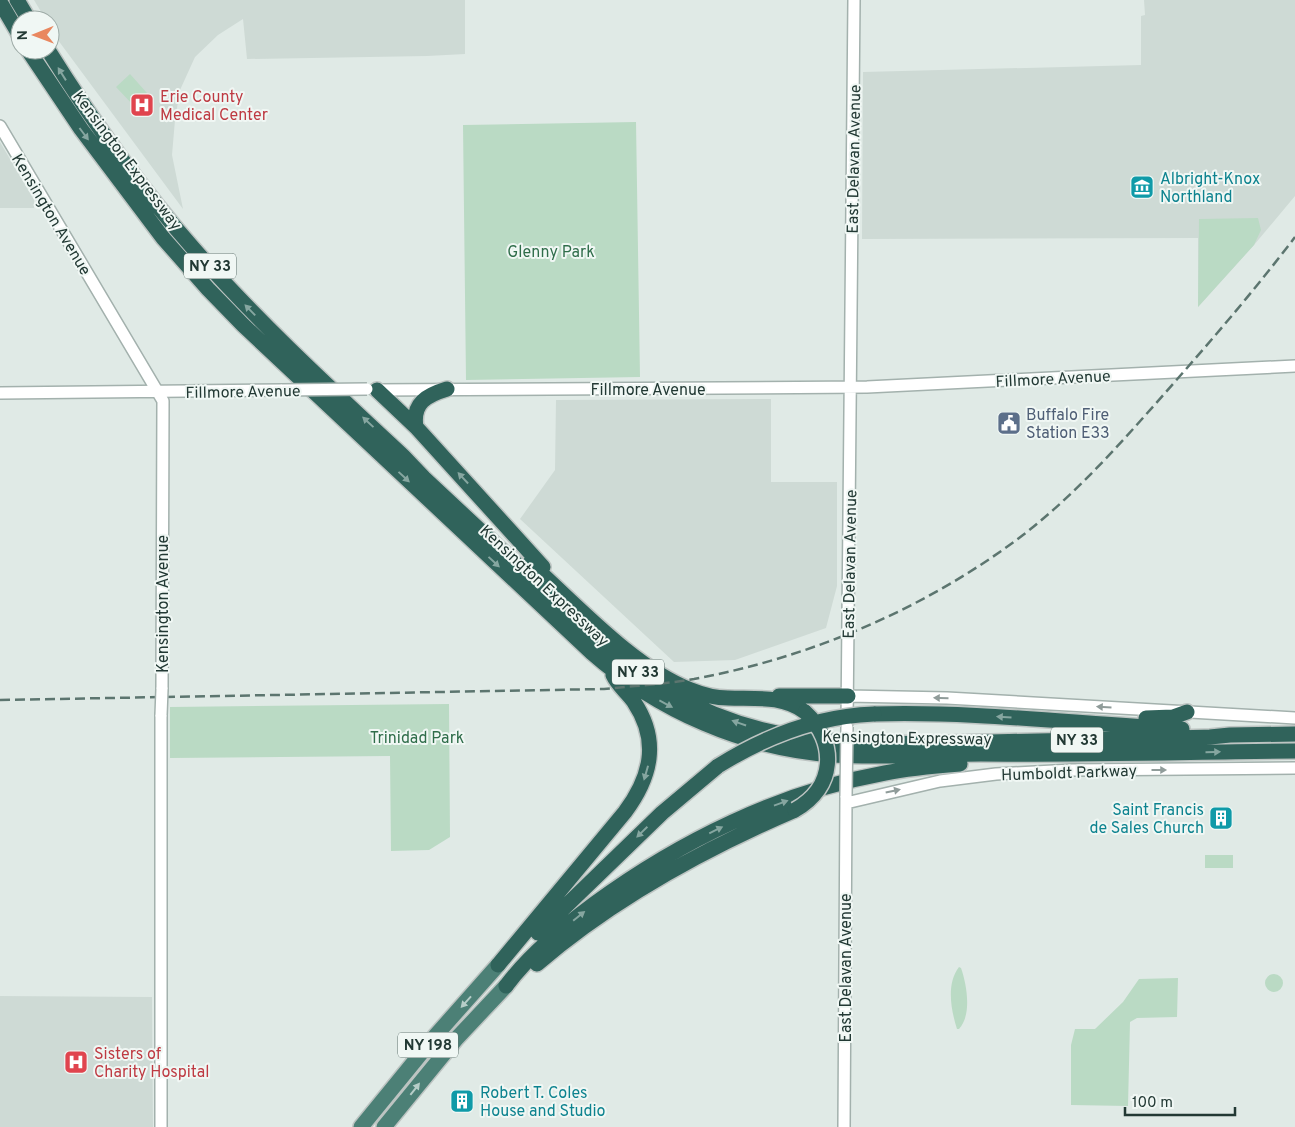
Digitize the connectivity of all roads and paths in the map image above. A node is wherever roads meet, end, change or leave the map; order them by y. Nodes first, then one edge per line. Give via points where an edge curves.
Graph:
1 (854, 0) edge
2 (0, 2) edge
3 (10, 19) edge
4 (35, 60) edge
5 (54, 60) edge
6 (0, 126) edge
7 (137, 357) junction
8 (1295, 366) edge
9 (850, 387) junction
10 (447, 389) junction
11 (372, 390) junction
12 (125, 392) junction
13 (157, 392) junction
14 (0, 393) edge
15 (416, 427) junction
16 (403, 456) junction
17 (575, 603) junction
18 (610, 669) junction
19 (848, 696) junction
20 (769, 698) junction
21 (1187, 712) junction
22 (1295, 718) edge
23 (1039, 719) junction
24 (1295, 734) edge
25 (1230, 735) junction
26 (1295, 751) edge
27 (1003, 756) junction
28 (1295, 768) edge
29 (846, 800) junction
30 (498, 966) junction
31 (506, 986) junction
32 (388, 1092) junction
33 (161, 1127) edge
34 (353, 1127) edge
35 (362, 1127) edge
36 (384, 1127) edge
37 (844, 1127) edge

1 - 9 street, East Delavan Avenue
2 - 3 highway
4 -> 18 highway, Kensington Expressway / NY 33 via 104,160 164,238 214,295 373,449
16 -> 5 highway, Kensington Expressway / NY 33 via 254,314 192,248 135,177
6 - 7 street, Kensington Avenue
7 - 12 street via 142,372 139,381
7 - 13 street, Kensington Avenue
8 - 9 street, Fillmore Avenue
9 - 10 street, Fillmore Avenue
9 - 19 street, East Delavan Avenue
10 - 11 street, Fillmore Avenue
10 - 15 highway via 420,404 415,415
11 - 13 street, Fillmore Avenue, bridge
11 - 15 highway
12 - 13 street, Fillmore Avenue
12 - 14 street, Fillmore Avenue
13 - 33 street, Kensington Avenue, bridge via 163,401
17 -> 15 highway via 568,591
16 - 17 highway via 429,473
25 -> 16 highway, Kensington Expressway / NY 33 via 862,744 795,738 738,723 680,698 624,662
17 - 20 highway via 640,661 690,690 721,698
18 -> 27 highway, Kensington Expressway / NY 33 via 692,717 743,738 774,746 835,755
18 -> 30 highway via 616,682 635,703 646,727 650,752 645,778 625,812
19 - 20 highway
21 -> 19 street via 956,698
19 - 29 street, East Delavan Avenue, bridge
20 - 31 highway, bridge via 805,712 824,738 827,768 813,796 794,810 731,838 659,878
21 - 22 street
21 - 23 highway via 1174,717
23 - 25 highway via 1210,730
23 -> 30 highway, bridge via 874,714 840,717 764,740 718,766 662,813 510,960
24 - 25 highway, Kensington Expressway / NY 33
27 -> 26 highway, Kensington Expressway / NY 33
31 -> 27 highway via 521,966 609,893 668,856 736,820 801,795 860,778
29 -> 28 street, Humboldt Parkway via 940,781 996,774
29 - 37 street, East Delavan Avenue
30 -> 32 highway, NY 198
36 -> 31 highway, NY 198 via 457,1038
32 - 34 highway
32 - 35 highway, NY 198

